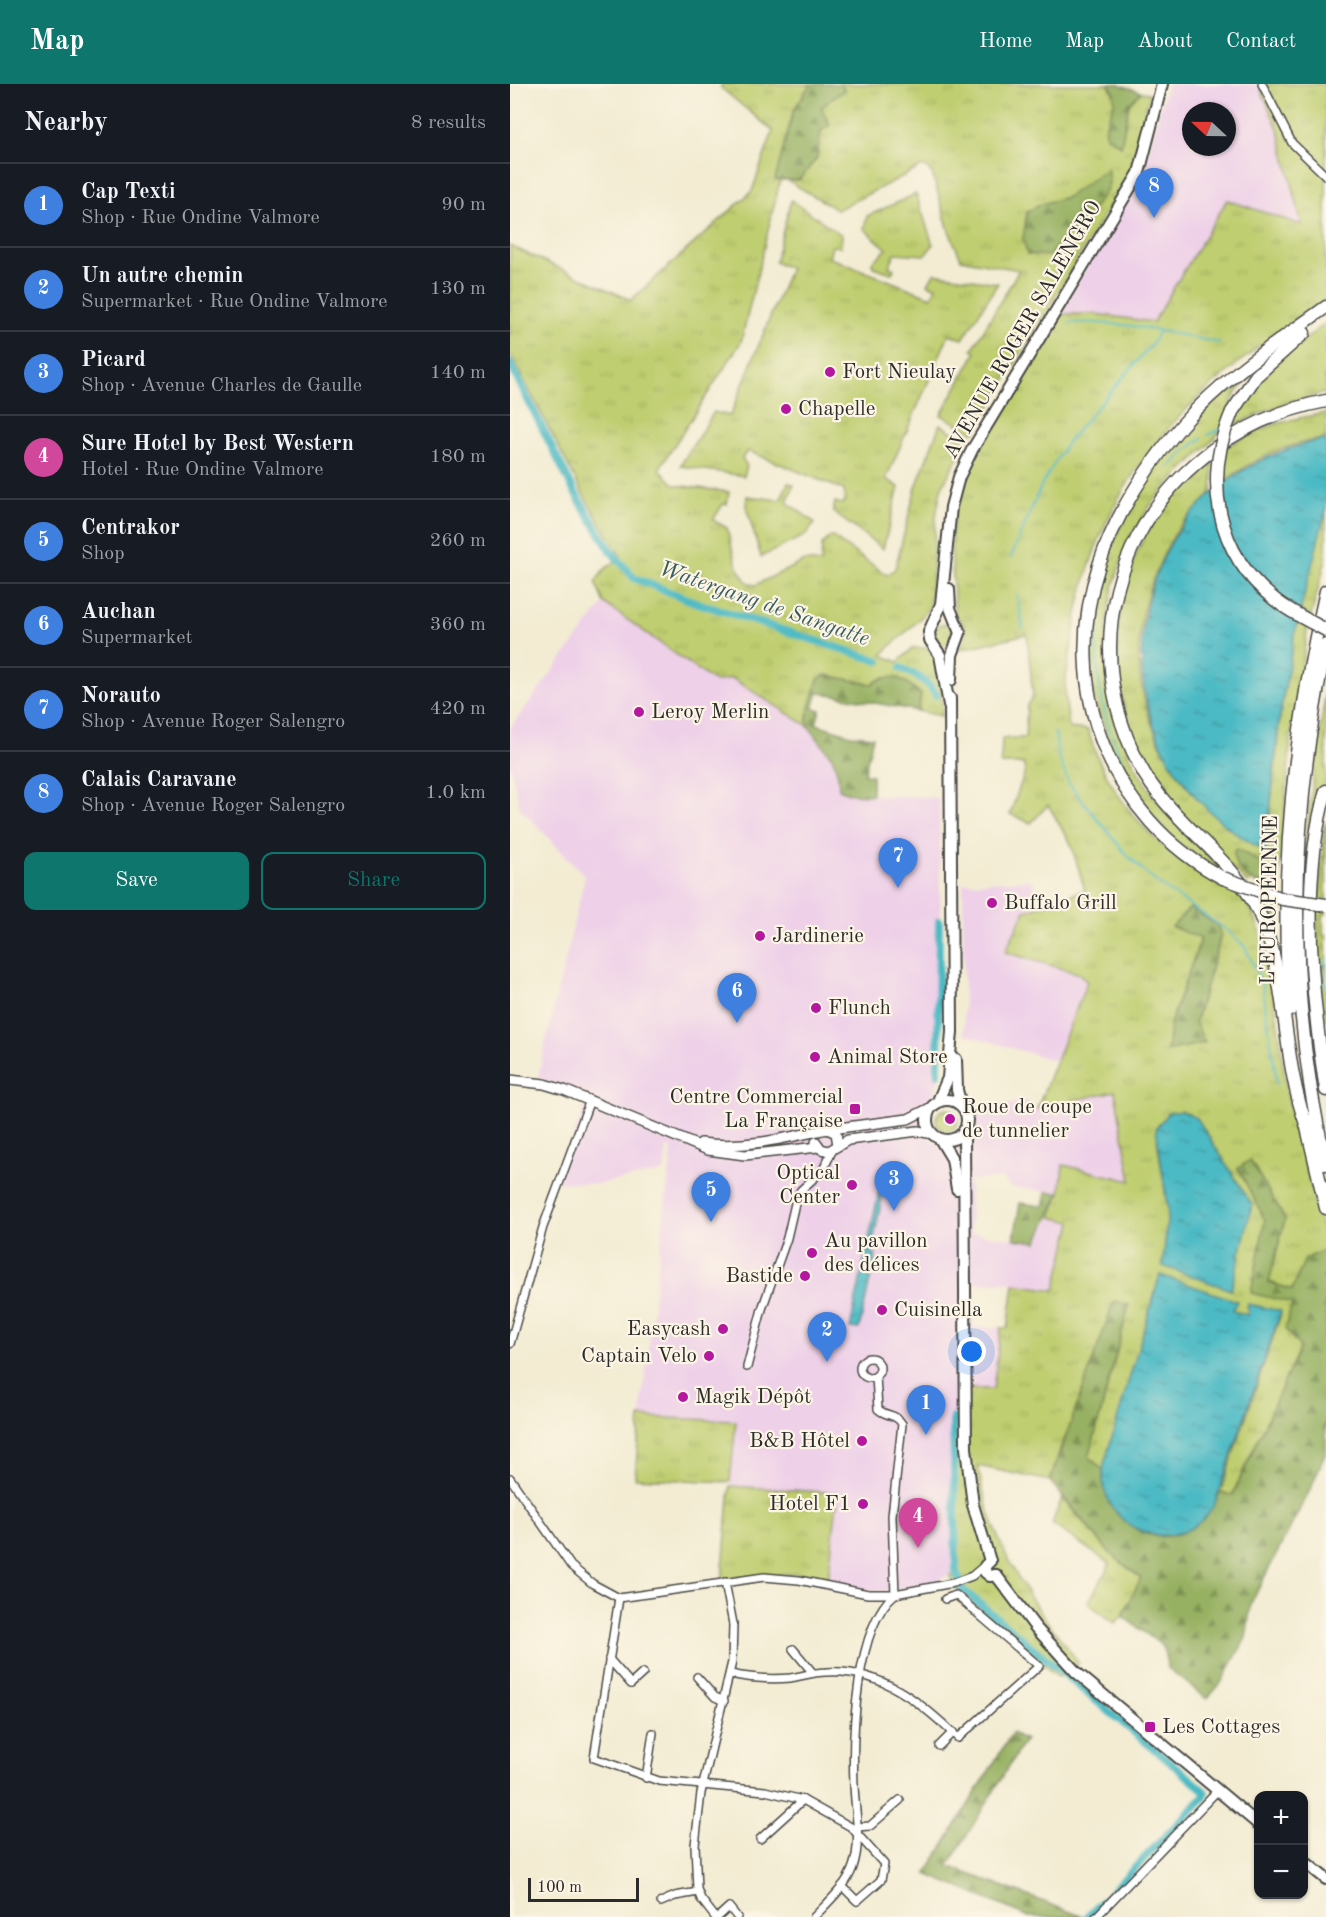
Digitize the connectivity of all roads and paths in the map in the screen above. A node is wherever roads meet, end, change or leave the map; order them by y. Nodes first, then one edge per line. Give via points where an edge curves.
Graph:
1 (1157, 84) edge
2 (1162, 84) edge
3 (1262, 84) edge
4 (1326, 176) edge
5 (1125, 194) junction
6 (1326, 307) edge
7 (1326, 315) edge
8 (1326, 401) edge
9 (1326, 406) edge
10 (1267, 420) junction
11 (946, 556) junction
12 (1326, 591) edge
13 (933, 622) junction
14 (957, 622) junction
15 (1326, 630) edge
16 (957, 643) junction
17 (1326, 645) edge
18 (934, 646) junction
19 (949, 705) junction
20 (1326, 792) edge
21 (1326, 905) edge
22 (954, 981) junction
23 (510, 1080) edge
24 (1326, 1090) edge
25 (590, 1100) junction
26 (934, 1105) junction
27 (961, 1105) junction
28 (1306, 1124) junction
29 (831, 1129) junction
30 (820, 1132) junction
31 (964, 1132) junction
32 (672, 1137) junction
33 (936, 1137) junction
34 (820, 1148) junction
35 (835, 1148) junction
36 (1326, 1164) edge
37 (819, 1175) junction
38 (1326, 1209) edge
39 (964, 1234) junction
40 (510, 1344) edge
41 (747, 1366) dead end
42 (876, 1376) dead end
43 (512, 1481) edge
44 (988, 1563) junction
45 (993, 1575) junction
46 (969, 1577) junction
47 (741, 1580) junction
48 (724, 1582) junction
49 (895, 1594) junction
50 (878, 1595) junction
51 (619, 1598) junction
52 (729, 1598) junction
53 (945, 1599) dead end
54 (877, 1614) junction
55 (793, 1649) dead end
56 (609, 1659) junction
57 (813, 1673) junction
58 (643, 1674) dead end
59 (730, 1674) junction
60 (861, 1674) junction
61 (698, 1677) dead end
62 (724, 1701) junction
63 (953, 1732) junction
64 (653, 1733) dead end
65 (939, 1746) dead end
66 (646, 1778) junction
67 (703, 1786) junction
68 (1218, 1790) junction
69 (803, 1800) junction
70 (900, 1800) dead end
71 (1254, 1821) edge
72 (857, 1830) junction
73 (760, 1839) dead end
74 (1308, 1864) edge
75 (1326, 1879) edge
76 (842, 1886) junction
77 (698, 1892) junction
78 (661, 1902) dead end
79 (716, 1917) edge
80 (738, 1917) edge
81 (814, 1917) edge
82 (1096, 1917) edge

1 - 5 main road, AVENUE ROGER SALENGRO via 1140,158
2 - 5 main road, AVENUE ROGER SALENGRO via 1143,165
3 - 4 street via 1292,143
5 - 11 main road, AVENUE ROGER SALENGRO via 966,462 951,507
6 - 21 highway, bridge via 1197,409 1141,479 1120,515 1100,564 1085,647 1088,692 1096,729 1128,794 1158,831 1194,861 1223,878 1283,899
7 - 15 highway, bridge via 1266,365 1247,387 1221,440 1216,470 1220,516 1245,570 1290,610
8 - 10 highway
9 - 10 highway
10 - 28 highway via 1200,459 1150,514 1132,546 1117,590 1110,631 1110,666 1118,712 1145,775 1170,810 1240,882 1259,912 1275,964 1292,1080
11 - 13 main road, AVENUE ROGER SALENGRO via 941,604
11 - 14 main road, AVENUE ROGER SALENGRO via 949,603
12 - 28 highway, L'EUROPÉENNE via 1299,731 1287,863 1289,994
13 - 14 main road via 944,617
13 - 18 main road via 929,635
14 - 16 main road
16 - 18 main road via 945,649
16 - 19 main road via 951,659
17 - 36 highway, L'EUROPÉENNE via 1305,775 1298,919 1305,1042
18 - 19 main road via 941,658
19 - 22 main road
20 - 24 highway via 1316,848 1312,940
22 - 26 main road via 949,1074
22 - 27 main road via 956,1082
23 - 25 street via 544,1084
25 - 32 street
25 - 40 street via 543,1227
26 - 27 main road via 948,1100
26 - 29 street via 904,1120
26 - 33 main road via 927,1121
27 - 31 main road via 967,1117
28 - 38 highway, L'EUROPÉENNE
29 - 30 street
29 - 35 street via 838,1136
30 - 32 street via 723,1145
30 - 34 street via 816,1139
31 - 33 main road via 951,1140
31 - 39 main road
32 - 34 street via 703,1149 735,1154
33 - 35 street via 918,1131 848,1140
33 - 39 main road via 953,1162
34 - 35 street
34 - 37 street via 823,1162
35 - 37 street
37 - 41 street via 796,1199
39 - 44 main road via 966,1457
42 - 49 street via 878,1408 896,1416 902,1424 892,1516
43 - 51 street via 571,1566
44 - 45 main road via 1000,1566
44 - 46 street
45 - 46 street
45 - 68 main road via 1066,1663
46 - 49 street
47 - 48 street
47 - 50 street via 789,1578
47 - 52 street
48 - 51 street
48 - 52 street
49 - 50 street
49 - 54 street
50 - 54 street
51 - 56 street
52 - 59 street via 733,1636
53 - 63 street via 956,1595 1039,1666 958,1738
54 - 60 street
55 - 57 street
56 - 58 street via 631,1684
56 - 66 street via 594,1758
57 - 59 street via 772,1679
57 - 60 street
59 - 62 street
60 - 63 street via 913,1698
60 - 72 street via 854,1744
61 - 62 street via 715,1697
62 - 67 street
63 - 65 street
64 - 66 street
66 - 67 street
67 - 69 street via 765,1791
67 - 77 street via 695,1838
68 - 71 main road
68 - 82 street
69 - 72 street
69 - 73 street
70 - 72 street via 873,1824
72 - 76 street via 853,1866
72 - 76 street via 885,1864 885,1872 879,1884 857,1901
74 - 75 main road
76 - 81 street
77 - 78 street
77 - 79 street
79 - 80 street via 729,1907

